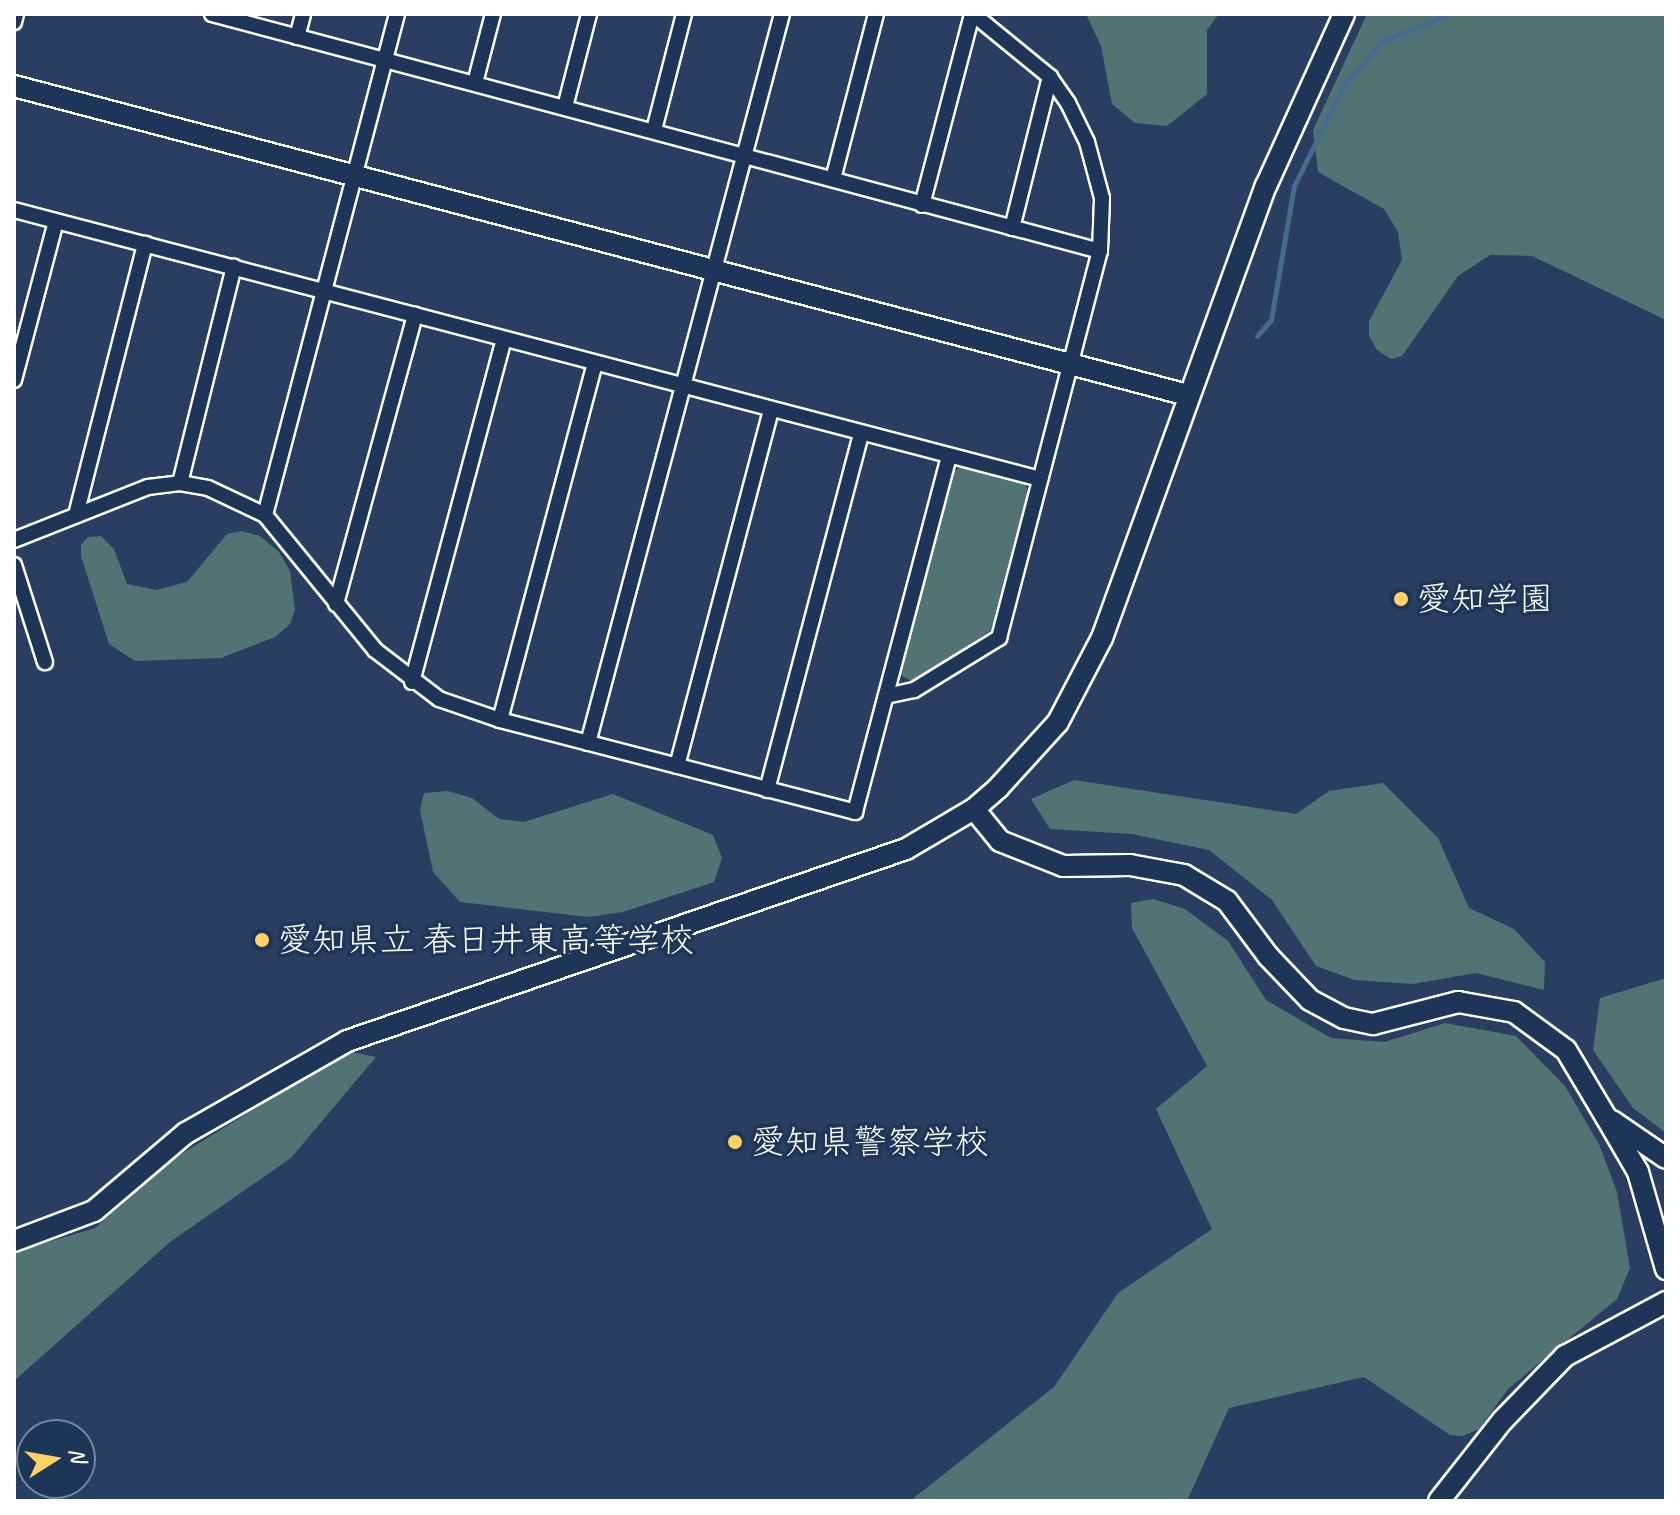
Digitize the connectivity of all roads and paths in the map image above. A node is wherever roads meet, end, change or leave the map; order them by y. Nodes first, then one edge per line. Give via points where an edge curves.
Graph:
1 (16, 14) edge
2 (212, 14) edge
3 (303, 14) edge
4 (397, 14) edge
5 (493, 14) edge
6 (589, 14) edge
7 (684, 14) edge
8 (782, 14) edge
9 (876, 14) edge
10 (973, 14) edge
11 (1344, 14) edge
12 (14, 22) edge
13 (297, 37) junction
14 (385, 60) junction
15 (1050, 77) junction
16 (475, 83) junction
17 (14, 86) edge
18 (565, 107) junction
19 (654, 130) junction
20 (745, 155) junction
21 (356, 175) junction
22 (833, 179) junction
23 (922, 205) junction
24 (14, 210) edge
25 (56, 221) junction
26 (1012, 228) junction
27 (145, 244) junction
28 (1100, 251) junction
29 (234, 267) junction
30 (713, 270) junction
31 (325, 291) junction
32 (415, 315) junction
33 (504, 339) junction
34 (595, 363) junction
35 (1070, 364) junction
36 (14, 380) edge
37 (683, 386) junction
38 (1188, 395) junction
39 (771, 409) junction
40 (861, 433) junction
41 (949, 456) junction
42 (1040, 479) junction
43 (180, 483) junction
44 (76, 515) junction
45 (265, 515) junction
46 (14, 540) edge
47 (14, 565) edge
48 (336, 604) junction
49 (45, 662) dead end
50 (412, 682) junction
51 (886, 696) junction
52 (500, 720) junction
53 (588, 743) junction
54 (677, 766) junction
55 (767, 790) junction
56 (974, 809) junction
57 (1606, 1117) junction
58 (1666, 1158) edge
59 (14, 1241) edge
60 (1666, 1269) edge
61 (1666, 1302) edge
62 (1439, 1501) edge

1 - 12 street
2 - 13 street
3 - 13 street
4 - 14 street
5 - 16 street
6 - 18 street
7 - 19 street
8 - 20 street
9 - 22 street
10 - 15 street
10 - 23 street
11 - 38 street via 1266,186
13 - 14 street
14 - 16 street
14 - 21 street
15 - 26 street
15 - 28 street via 1087,142 1102,198
16 - 18 street
17 - 21 street
18 - 19 street
19 - 20 street
20 - 22 street
20 - 30 street
21 - 30 street
21 - 31 street
22 - 23 street
23 - 26 street
24 - 25 street
25 - 27 street
25 - 36 street
26 - 28 street
27 - 29 street
27 - 44 street
28 - 35 street
29 - 31 street
29 - 43 street
30 - 35 street
30 - 37 street
31 - 32 street
31 - 45 street
32 - 33 street
32 - 48 street
33 - 34 street
33 - 50 street
34 - 37 street
34 - 52 street
35 - 38 street
35 - 42 street
37 - 39 street
37 - 53 street
38 - 56 street via 1082,679 1033,753
39 - 40 street
39 - 54 street
40 - 41 street
40 - 55 street
41 - 42 street
41 - 51 street
42 - 51 street via 999,638 914,690
43 - 44 street via 148,487
43 - 45 street via 236,497
44 - 46 street
45 - 48 street
47 - 49 street
48 - 50 street
50 - 52 street via 439,699
51 - 55 street via 855,812
52 - 53 street
53 - 54 street
54 - 55 street
56 - 57 street via 1000,841 1063,866 1130,865 1184,875 1227,901 1310,1000 1344,1018 1373,1024 1458,1002 1514,1012 1566,1050
56 - 59 street via 906,849 347,1041 186,1133 94,1211
57 - 58 street
57 - 60 street via 1638,1172
61 - 62 street via 1565,1356 1502,1421

